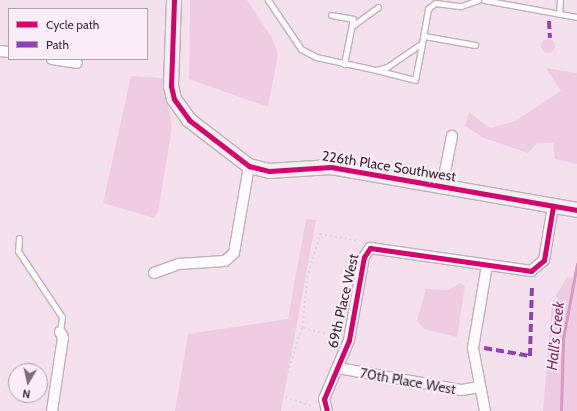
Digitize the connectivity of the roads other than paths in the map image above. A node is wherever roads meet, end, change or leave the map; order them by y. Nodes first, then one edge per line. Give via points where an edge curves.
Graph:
1 (174, 0) edge
2 (268, 0) edge
3 (478, 0) edge
4 (484, 0) edge
5 (560, 0) edge
6 (378, 7) dead end
7 (560, 14) junction
8 (331, 15) dead end
9 (577, 17) edge
10 (352, 26) junction
11 (424, 36) junction
12 (422, 43) junction
13 (475, 46) dead end
14 (58, 60) edge
15 (77, 63) dead end
16 (344, 64) junction
17 (376, 70) junction
18 (452, 136) dead end
19 (249, 166) junction
20 (442, 187) junction
21 (553, 206) junction
22 (577, 210) edge
23 (19, 238) dead end
24 (487, 266) junction
25 (154, 273) dead end
26 (60, 332) joint
27 (338, 368) junction
28 (479, 388) junction
29 (326, 408) edge
30 (52, 411) edge
31 (485, 411) edge

1 - 19 street, 226th Place Southwest via 171,86 174,100 189,120
2 - 16 lane via 301,49 316,57
3 - 11 lane via 461,6 435,3 428,9
4 - 7 lane
5 - 7 lane
6 - 10 lane
7 - 9 lane
8 - 10 lane via 353,19
10 - 16 lane
11 - 12 lane
11 - 13 lane
12 - 17 lane via 387,67
12 - 17 lane via 416,80
14 - 15 street
16 - 17 lane
18 - 20 street
19 - 20 street, 226th Place Southwest via 269,171 325,167
19 - 25 street via 234,253 225,261 179,264
20 - 21 street, 226th Place Southwest
21 - 22 street, 226th Place Southwest
21 - 24 street via 544,260 538,267 522,271
23 - 26 lane via 18,250 62,318
24 - 27 street, 69th Place West via 370,248 364,257 352,328
24 - 28 street, 70th Place West via 473,346
26 - 30 street via 63,337
27 - 28 street, 70th Place West via 462,390
27 - 29 street, 69th Place West
28 - 31 street, 70th Place West

